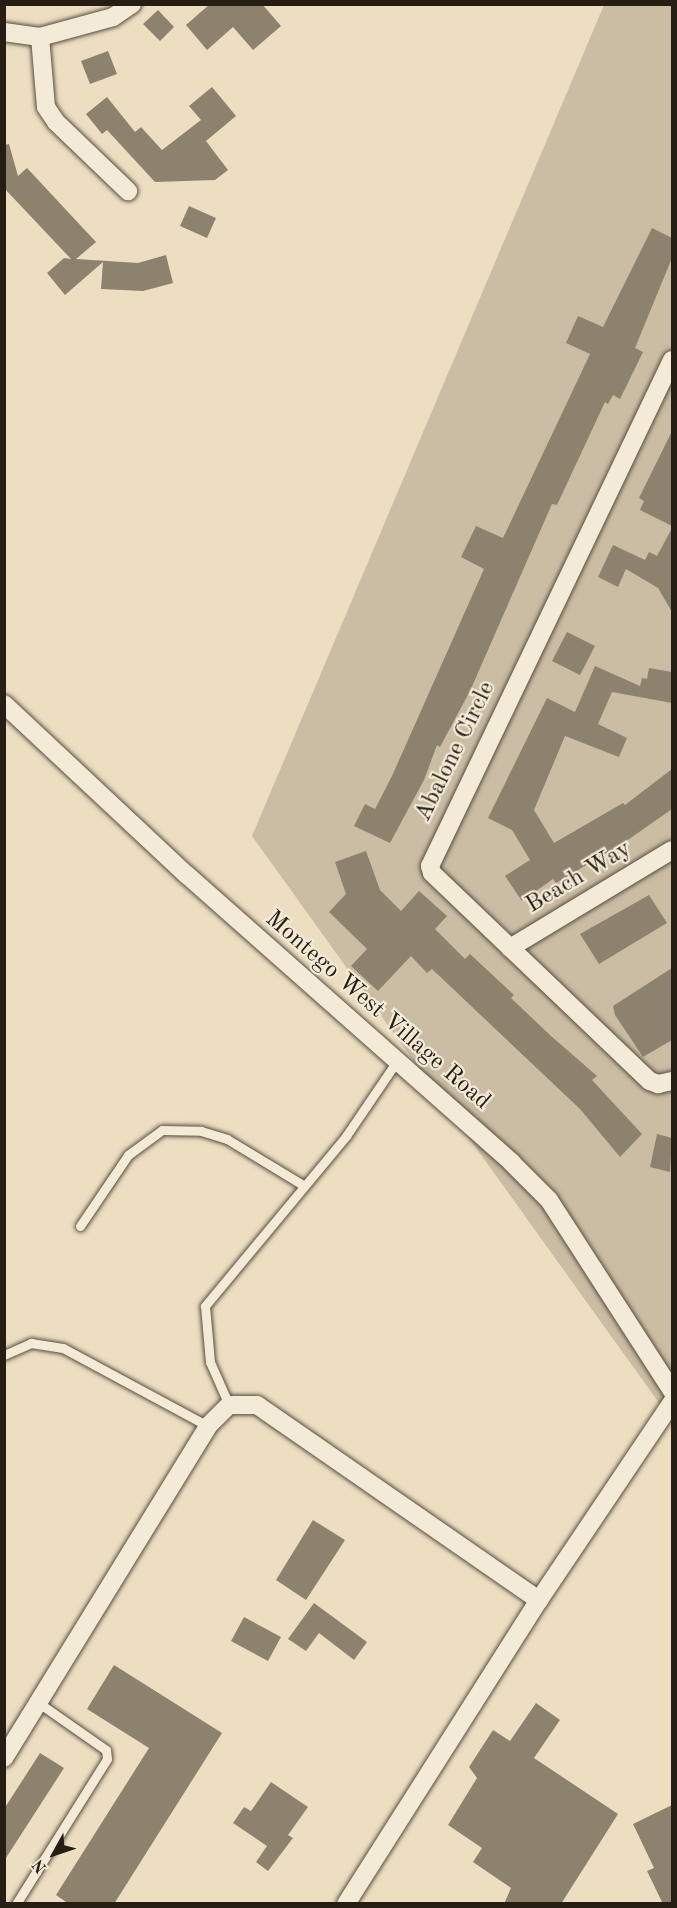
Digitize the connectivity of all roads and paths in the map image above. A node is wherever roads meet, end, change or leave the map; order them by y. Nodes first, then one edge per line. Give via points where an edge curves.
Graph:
1 (132, 4) edge
2 (4, 32) edge
3 (40, 37) junction
4 (128, 191) dead end
5 (672, 360) edge
6 (4, 704) edge
7 (672, 850) edge
8 (510, 948) junction
9 (397, 1061) junction
10 (672, 1081) edge
11 (303, 1185) junction
12 (80, 1226) dead end
13 (4, 1355) edge
14 (672, 1391) edge
15 (672, 1402) edge
16 (229, 1405) junction
17 (208, 1426) junction
18 (539, 1600) junction
19 (39, 1703) junction
20 (4, 1758) edge
21 (16, 1904) edge
22 (346, 1904) edge

1 - 3 street via 113,17
2 - 3 street
3 - 4 street via 46,106 56,122
5 - 8 street, Abalone Circle via 431,858 432,873
6 - 9 street, Montego West Village Road via 187,875
7 - 8 street, Beach Way
8 - 10 street, Abalone Circle via 650,1081
9 - 11 lane via 346,1136
9 - 14 street, Montego West Village Road via 549,1200
11 - 12 lane via 226,1139 201,1131 162,1130 128,1155
11 - 16 lane via 205,1306 210,1362
13 - 17 lane via 31,1343 63,1348
15 - 18 street
16 - 17 street
16 - 18 street via 257,1405
17 - 19 street
18 - 22 street
19 - 20 street
19 - 21 lane via 106,1750 107,1760

